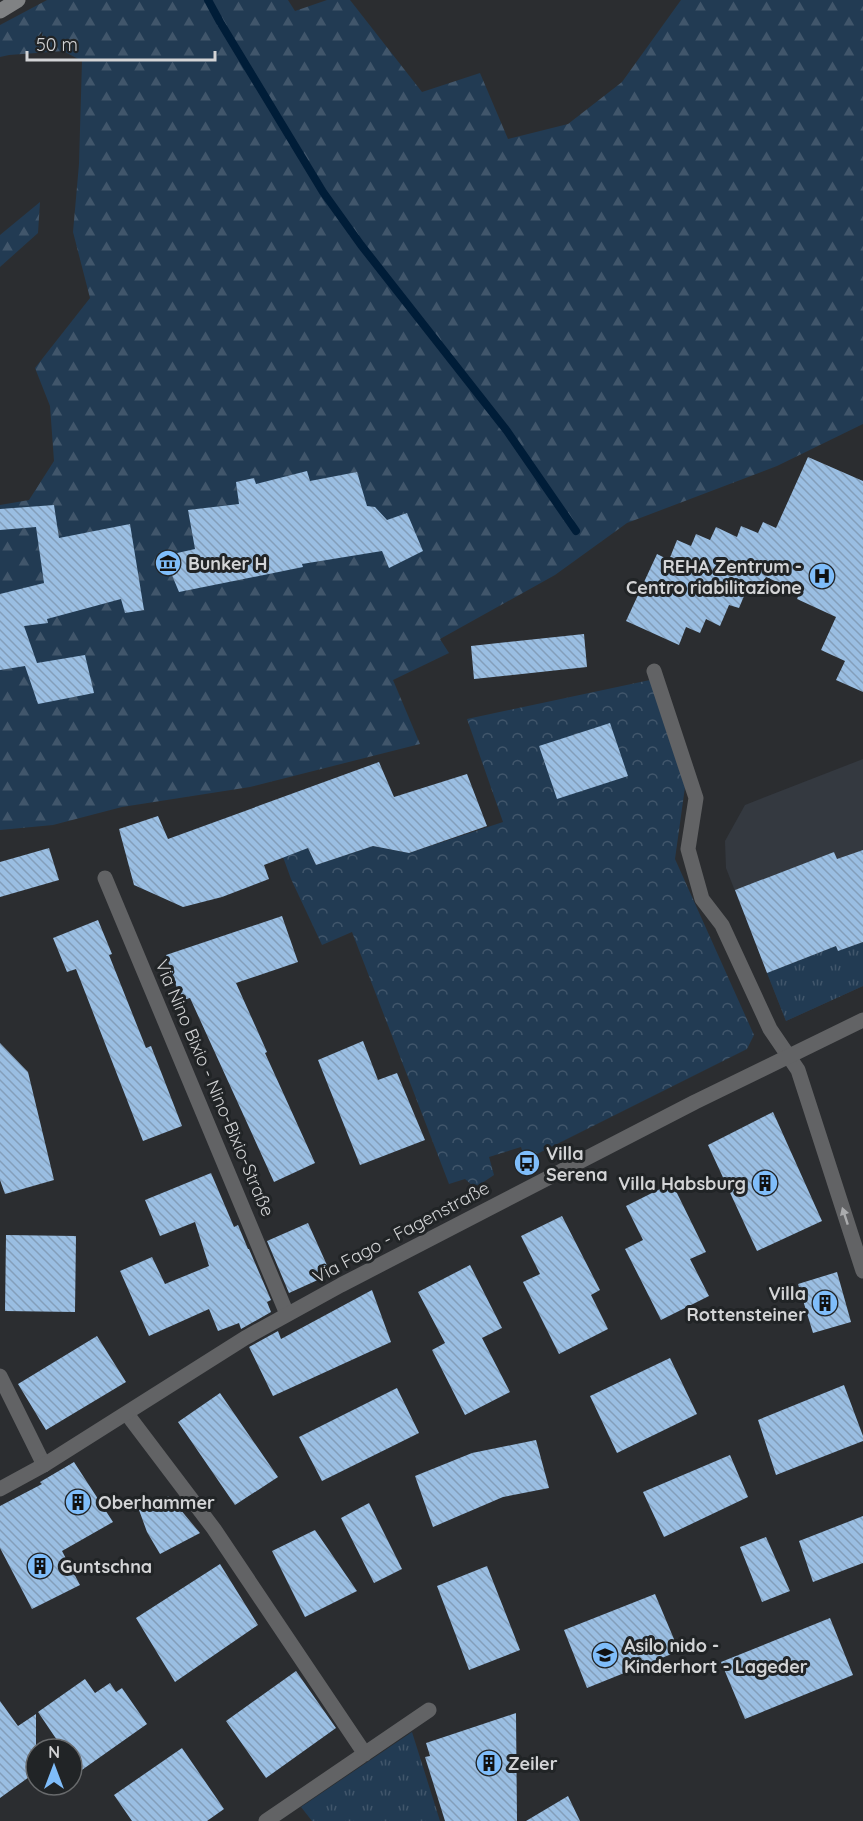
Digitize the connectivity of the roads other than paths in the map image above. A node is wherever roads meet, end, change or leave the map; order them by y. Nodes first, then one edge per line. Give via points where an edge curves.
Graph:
1 (18, 0) edge
2 (0, 11) edge
3 (654, 671) dead end
4 (105, 878) dead end
5 (863, 1020) edge
6 (790, 1056) junction
7 (863, 1271) edge
8 (287, 1314) junction
9 (0, 1376) edge
10 (127, 1414) junction
11 (44, 1465) junction
12 (0, 1489) edge
13 (429, 1710) dead end
14 (365, 1754) junction
15 (266, 1821) edge

1 - 2 main road
3 - 6 street via 696,798 688,849 702,899 722,924 770,1029
4 - 8 street, Via Nino Bixio - Nino-Bixio-Straße
5 - 6 street, Via Fago - Fagenstraße
7 -> 6 street via 804,1086
6 - 8 street, Via Fago - Fagenstraße
8 - 10 street, Via Fago - Fagenstraße
9 - 11 street
10 - 11 street, Via Fago - Fagenstraße
10 - 14 street via 214,1529
11 - 12 street, Via Fago - Fagenstraße
13 - 14 street
14 - 15 street

